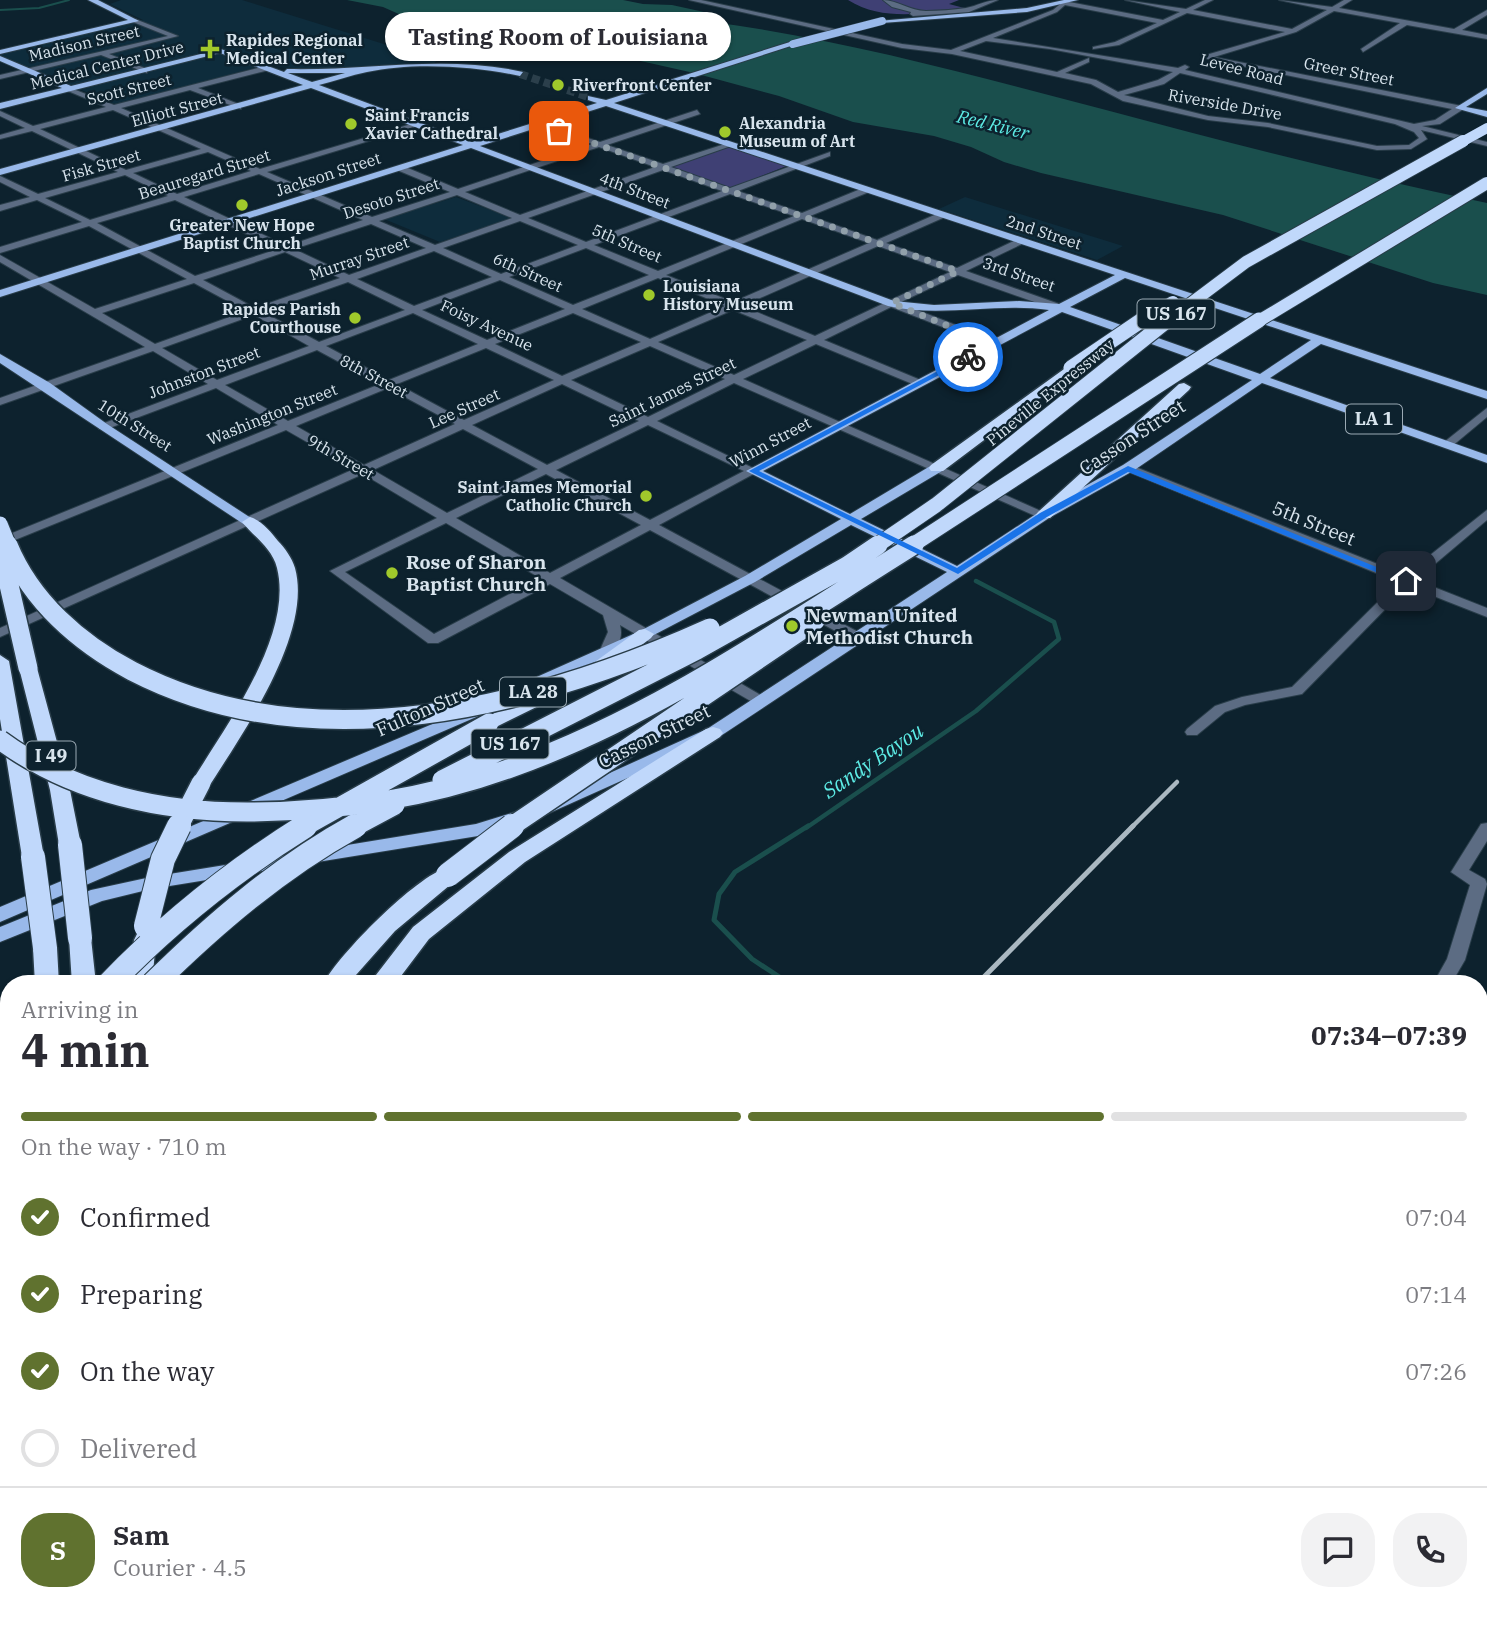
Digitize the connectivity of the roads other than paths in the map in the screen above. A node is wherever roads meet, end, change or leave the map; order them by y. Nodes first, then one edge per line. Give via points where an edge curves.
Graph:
1 (692, 0) edge
2 (886, 0) edge
3 (995, 0) edge
4 (1074, 0) edge
5 (1128, 0) edge
6 (1210, 0) edge
7 (1282, 0) edge
8 (1349, 0) edge
9 (739, 1) edge
10 (95, 2) edge
11 (1064, 3) junction
12 (741, 10) junction
13 (1333, 10) junction
14 (1008, 11) junction
15 (1187, 11) junction
16 (1487, 12) edge
17 (135, 21) junction
18 (1030, 21) junction
19 (1165, 22) junction
20 (1406, 22) junction
21 (1294, 31) junction
22 (1457, 31) junction
23 (1487, 37) edge
24 (986, 39) junction
25 (1057, 47) junction
26 (88, 48) dead end
27 (1363, 50) dead end
28 (0, 52) edge
29 (952, 52) junction
30 (102, 53) junction
31 (1205, 57) junction
32 (0, 58) edge
33 (1086, 60) dead end
34 (266, 68) junction
35 (1182, 69) junction
36 (28, 71) junction
37 (144, 71) junction
38 (361, 71) junction
39 (520, 74) tunnel mouth
40 (1058, 74) junction
41 (0, 77) edge
42 (313, 86) junction
43 (191, 88) junction
44 (71, 89) junction
45 (1487, 90) edge
46 (1116, 96) junction
47 (591, 98) tunnel mouth
48 (604, 103) junction
49 (0, 106) edge
50 (238, 107) junction
51 (114, 108) junction
52 (1459, 108) junction
53 (0, 113) edge
54 (697, 113) dead end
55 (1487, 114) edge
56 (539, 123) junction
57 (665, 123) junction
58 (1398, 123) junction
59 (415, 124) junction
60 (32, 128) junction
61 (161, 128) junction
62 (1487, 128) edge
63 (0, 137) edge
64 (728, 144) junction
65 (1487, 144) edge
66 (471, 145) junction
67 (600, 145) junction
68 (209, 149) junction
69 (78, 150) junction
70 (827, 154) dead end
71 (795, 166) junction
72 (663, 167) junction
73 (400, 168) junction
74 (531, 168) junction
75 (0, 172) edge
76 (124, 172) junction
77 (260, 172) junction
78 (0, 179) edge
79 (1487, 183) edge
80 (866, 190) junction
81 (730, 191) junction
82 (458, 192) junction
83 (594, 192) junction
84 (314, 195) junction
85 (38, 197) junction
86 (176, 197) junction
87 (0, 208) edge
88 (942, 215) junction
89 (802, 216) junction
90 (660, 217) junction
91 (521, 218) junction
92 (372, 221) junction
93 (229, 222) junction
94 (90, 223) junction
95 (1021, 241) junction
96 (878, 243) junction
97 (733, 244) junction
98 (586, 245) junction
99 (435, 248) junction
100 (286, 249) junction
101 (0, 250) edge
102 (139, 250) junction
103 (0, 258) edge
104 (1246, 262) junction
105 (958, 271) junction
106 (810, 273) junction
107 (658, 275) junction
108 (1123, 275) junction
109 (500, 277) junction
110 (349, 279) junction
111 (195, 280) junction
112 (40, 281) junction
113 (0, 294) edge
114 (892, 303) junction
115 (734, 306) junction
116 (1061, 308) junction
117 (413, 309) junction
118 (573, 309) junction
119 (254, 312) junction
120 (94, 313) junction
121 (1268, 314) junction
122 (816, 340) junction
123 (1319, 340) junction
124 (649, 342) junction
125 (486, 344) junction
126 (993, 344) junction
127 (317, 345) junction
128 (154, 348) junction
129 (0, 358) edge
130 (734, 379) junction
131 (1260, 379) junction
132 (563, 380) junction
133 (919, 383) junction
134 (217, 384) junction
135 (388, 384) junction
136 (46, 386) junction
137 (1487, 396) edge
138 (0, 402) edge
139 (1487, 411) edge
140 (648, 421) junction
141 (287, 425) junction
142 (464, 425) junction
143 (839, 425) junction
144 (103, 427) junction
145 (1447, 445) junction
146 (1487, 459) edge
147 (937, 468) junction
148 (1128, 468) junction
149 (363, 470) junction
150 (547, 470) junction
151 (175, 471) junction
152 (753, 471) junction
153 (1487, 514) edge
154 (1044, 515) junction
155 (446, 518) junction
156 (852, 519) junction
157 (250, 522) junction
158 (0, 524) edge
159 (650, 525) junction
160 (936, 533) junction
161 (889, 535) junction
162 (0, 543) edge
163 (958, 572) junction
164 (550, 578) junction
165 (750, 579) junction
166 (1406, 581) junction
167 (1487, 612) edge
168 (609, 613) junction
169 (0, 633) edge
170 (645, 634) junction
171 (857, 636) junction
172 (433, 639) joint
173 (607, 650) junction
174 (2, 667) edge
175 (759, 700) junction
176 (1192, 732) dead end
177 (713, 733) junction
178 (0, 740) edge
179 (1487, 828) edge
180 (1483, 885) edge
181 (0, 915) edge
182 (0, 935) edge
183 (46, 975) edge
184 (83, 975) edge
185 (116, 975) edge
186 (141, 975) edge
187 (162, 975) edge
188 (342, 975) edge
189 (388, 975) edge
190 (1447, 975) edge

1 - 12 street
2 - 3 street via 917,13 969,10
4 - 11 main road, Jackson Street
5 - 15 street
6 - 15 street
7 - 13 street
8 - 13 street
9 - 12 street
10 - 17 main road
11 - 14 main road, Jackson Street
11 - 18 street
11 - 19 street
12 - 29 street, Riverside Drive via 902,46
13 - 20 street
13 - 21 street
14 - 18 street
14 - 48 main road, Jackson Street, bridge via 881,21 831,32
15 - 19 street
15 - 21 street
16 - 22 street
17 - 28 main road
17 - 30 street, Madison Street via 175,36
18 - 24 street
19 - 25 street via 1109,47
20 - 22 street
20 - 27 street
21 - 31 street
22 - 23 street
24 - 25 street, Levee Road
24 - 29 street
25 - 35 street, Levee Road
26 - 30 street
29 - 40 street, Riverside Drive
30 - 36 street, Madison Street
30 - 37 street
31 - 35 street
31 - 52 street, Greer Street
32 - 36 main road, 6th Street
33 - 40 street
34 - 37 main road, Medical Center Drive via 221,51
34 - 38 main road, Elliott Street
34 - 42 main road, 4th Street
34 - 43 street, Scott Street
35 - 46 street via 1161,82
35 - 58 street, Levee Road
36 - 41 street, Madison Street
36 - 44 main road, 6th Street
37 - 44 main road, Medical Center Drive
38 - 39 main road, Elliott Street via 473,65
38 - 42 main road, Elliott Street
40 - 46 street, Riverside Drive via 1093,82
42 - 50 main road, Elliott Street
42 - 59 main road, 4th Street
43 - 50 street
43 - 51 street, Scott Street
44 - 49 main road, Medical Center Drive
44 - 51 street, 6th Street
45 - 52 main road
46 - 58 street, Riverside Drive via 1363,147 1411,147 1423,139 1417,130
47 - 48 main road, 2nd Street
48 - 56 main road, Jackson Street
48 - 57 main road, 2nd Street
50 - 61 main road, Elliott Street
51 - 60 street, Scott Street
51 - 61 street, 6th Street
52 - 55 main road, Greer Street
52 - 58 street via 1437,122
53 - 60 street, Foisy Avenue
54 - 57 street, Desoto Street
56 - 66 main road, Jackson Street
56 - 67 street, 3rd Street
57 - 64 main road, 2nd Street
57 - 67 street, Desoto Street
58 - 65 street, Levee Road
59 - 66 main road, 4th Street
59 - 77 street, Beauregard Street
60 - 63 street, Scott Street
60 - 69 street, Foisy Avenue
61 - 68 street, 6th Street
61 - 69 main road, Elliott Street
62 - 104 highway, Pineville Expressway / US 167, bridge
64 - 71 main road, 2nd Street
64 - 72 street, Murray Street
66 - 73 main road, Jackson Street
66 - 74 main road, 4th Street
67 - 72 street, 3rd Street
67 - 74 street, Desoto Street
68 - 76 street, Fisk Street
68 - 77 street, 6th Street
69 - 75 main road, Elliott Street
69 - 76 street, Foisy Avenue
70 - 71 street
71 - 80 main road, 2nd Street
71 - 81 street
72 - 81 street, 3rd Street
72 - 83 street, Murray Street
73 - 82 street, 5th Street
73 - 84 main road, Jackson Street
74 - 82 street, Desoto Street
74 - 83 main road, 4th Street
76 - 85 street, Fisk Street
76 - 86 street, Foisy Avenue
77 - 84 street, 6th Street
77 - 86 street, Beauregard Street
78 - 85 street, 8th Street
79 - 121 highway, US 167, bridge
80 - 88 main road, 2nd Street
80 - 89 street, Washington Street
81 - 89 street, 3rd Street
81 - 90 street
82 - 91 street, 5th Street
82 - 92 street, Desoto Street
83 - 90 main road, 4th Street
83 - 91 street, Murray Street
84 - 92 street, 6th Street
84 - 93 main road, Jackson Street
85 - 87 street, Fisk Street
85 - 94 street, 8th Street
86 - 93 street, Foisy Avenue
86 - 94 street, Beauregard Street
88 - 95 main road, 2nd Street
88 - 96 street, Lee Street
89 - 96 street, 3rd Street
89 - 97 street, Washington Street
90 - 97 main road, 4th Street
90 - 98 street
91 - 98 street, 5th Street
91 - 99 street, Murray Street
92 - 99 street, 6th Street
92 - 100 street, Desoto Street
93 - 100 street, Foisy Avenue
93 - 102 main road, Jackson Street
94 - 101 street, Beauregard Street
94 - 102 street, 8th Street
95 - 105 street, Saint James Street
95 - 108 main road, 2nd Street
96 - 105 street, 3rd Street
96 - 106 street, Lee Street
97 - 106 main road, 4th Street
97 - 107 street, Washington Street
98 - 107 street, 5th Street
98 - 109 street
99 - 109 street, 6th Street
99 - 110 street, Murray Street
100 - 110 street, Foisy Avenue
100 - 111 street, Desoto Street
102 - 111 street, 8th Street
102 - 112 main road, Jackson Street
103 - 112 street, 9th Street
104 - 147 highway, bridge via 1129,328
104 - 161 highway, Pineville Expressway / US 167, bridge via 936,505
105 - 114 street, Saint James Street
105 - 116 street, 3rd Street
106 - 114 main road, 4th Street
106 - 115 street, Lee Street
107 - 115 street, 5th Street
107 - 118 street, Washington Street
108 - 116 main road, Winn Street
108 - 123 main road, 2nd Street
109 - 117 street
109 - 118 street, 6th Street
110 - 117 street, Foisy Avenue
110 - 119 street, Murray Street
111 - 119 street, 8th Street
111 - 120 street, Desoto Street
112 - 113 main road, Jackson Street
112 - 120 street, 9th Street
114 - 116 main road via 922,309 1026,303
114 - 122 street, Saint James Street
114 - 126 street, 4th Street
115 - 122 street, 5th Street
115 - 124 street, Lee Street
116 - 126 main road, Winn Street
116 - 131 main road, 3rd Street
117 - 125 street, Foisy Avenue
117 - 127 street, Johnston Street
118 - 124 street, 6th Street
118 - 125 street, Washington Street
119 - 127 street, 8th Street
119 - 128 street, Murray Street
120 - 128 street, 9th Street
121 - 154 highway, bridge
121 - 160 highway, US 167, bridge
122 - 130 street, Saint James Street
122 - 133 street, 5th Street
123 - 131 main road, Casson Street
123 - 137 main road, 2nd Street
124 - 130 street, 6th Street
124 - 132 street, Lee Street
125 - 132 street, Foisy Avenue
125 - 135 street, Washington Street
126 - 133 main road, Winn Street
127 - 134 street, Johnston Street
127 - 135 street, 8th Street
128 - 134 street, 9th Street
128 - 136 street, Murray Street
129 - 136 main road, 10th Street
130 - 140 street, Saint James Street
130 - 143 street, 6th Street
131 - 145 main road, 3rd Street / LA 1
131 - 148 main road, Casson Street
132 - 140 street, Foisy Avenue
132 - 142 street, Lee Street
133 - 143 main road, Winn Street
134 - 141 street, 9th Street
134 - 144 street, Johnston Street
135 - 141 street, Washington Street
135 - 142 street, 8th Street
136 - 138 street, Murray Street
136 - 144 main road, 10th Street
139 - 145 street
140 - 150 street, Saint James Street
140 - 152 street, Foisy Avenue
141 - 149 street, 9th Street
141 - 151 street, Washington Street
142 - 149 street, Lee Street
142 - 150 street, 8th Street
143 - 147 street, 6th Street
143 - 152 main road, Winn Street
144 - 151 main road, 10th Street
145 - 146 main road, 3rd Street / LA 1
147 - 154 street, 6th Street
147 - 156 main road, Fulton Street
148 - 154 main road, Casson Street
148 - 166 street, 5th Street
149 - 155 street, 9th Street
149 - 157 street, Lee Street
150 - 155 street, Saint James Street
150 - 159 street, 8th Street
151 - 157 main road, 10th Street
151 - 162 street, Washington Street
152 - 156 main road, Foisy Avenue
152 - 159 street, Winn Street
153 - 166 street
154 - 163 main road, Casson Street
155 - 164 street, 9th Street
155 - 172 street, Saint James Street via 336,571
156 - 163 main road, Foisy Avenue
156 - 165 main road, Fulton Street
157 - 169 street, Lee Street
157 - 186 highway, bridge via 268,537 285,568 290,597 287,612 266,671 163,859 146,926
158 - 161 highway, LA 28, bridge via 34,590 83,640 118,666 217,705 340,718 468,708 591,675 670,647
159 - 164 street, Winn Street
159 - 165 street, 8th Street
160 - 178 highway, bridge via 648,705 513,768 433,792 323,809 239,812 170,807 85,785
160 - 188 highway, US 167, bridge via 769,655 496,835 402,909
161 - 187 highway, US 167, bridge via 790,600 333,838 275,876
162 - 184 highway, I 49, bridge via 60,790
163 - 171 main road, Casson Street
164 - 168 street, 9th Street
164 - 172 street, Winn Street
165 - 170 main road, Fulton Street
165 - 171 street, 8th Street
166 - 167 street, 5th Street
166 - 176 street via 1297,691 1220,709
168 - 170 street, 9th Street
168 - 173 street via 616,640
170 - 173 main road, Fulton Street
170 - 175 street, 9th Street
170 - 185 highway, bridge via 605,665 489,723 304,826 185,910
171 - 175 main road, Casson Street
173 - 181 main road, Fulton Street
174 - 183 highway, I 49, bridge via 33,857
175 - 177 main road, Casson Street
177 - 182 main road, Casson Street via 554,806 478,830 151,883 98,895
177 - 189 highway via 517,857 421,933
179 - 180 street via 1459,872
180 - 190 street

